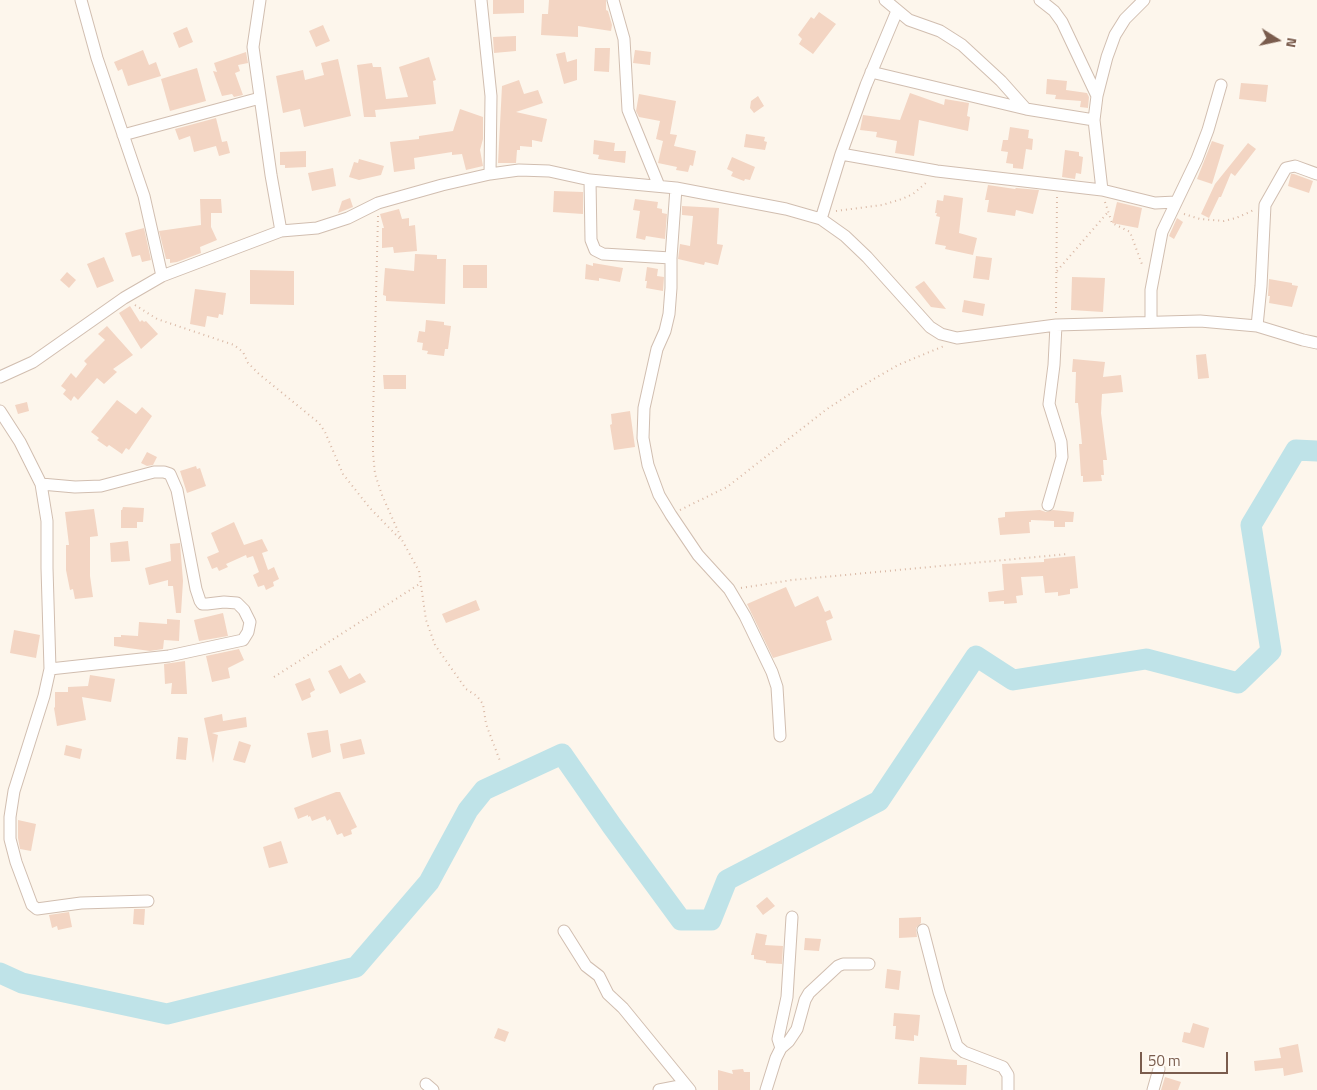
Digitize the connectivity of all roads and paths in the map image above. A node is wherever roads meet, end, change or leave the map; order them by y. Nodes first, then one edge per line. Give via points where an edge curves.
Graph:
1 (81, 0) edge
2 (260, 0) edge
3 (481, 0) edge
4 (614, 0) edge
5 (885, 0) edge
6 (1040, 0) edge
7 (1144, 0) edge
8 (897, 11) junction
9 (871, 72) junction
10 (1221, 86) dead end
11 (1097, 96) junction
12 (260, 98) junction
13 (1026, 109) junction
14 (1094, 120) junction
15 (123, 135) junction
16 (841, 154) junction
17 (937, 171) junction
18 (490, 174) junction
19 (1317, 174) edge
20 (590, 180) junction
21 (659, 186) junction
22 (1057, 186) junction
23 (676, 188) junction
24 (1102, 190) junction
25 (378, 203) junction
26 (1265, 205) junction
27 (1174, 206) junction
28 (1108, 212) junction
29 (822, 216) junction
30 (282, 231) junction
31 (671, 258) junction
32 (1056, 271) junction
33 (162, 276) junction
34 (1151, 290) junction
35 (124, 298) junction
36 (1151, 322) junction
37 (1056, 325) junction
38 (1256, 326) junction
39 (957, 338) junction
40 (1317, 343) edge
41 (0, 377) edge
42 (0, 411) edge
43 (41, 484) junction
44 (1048, 505) dead end
45 (671, 515) junction
46 (402, 540) junction
47 (1068, 554) dead end
48 (421, 583) junction
49 (729, 590) junction
50 (50, 669) junction
51 (274, 677) dead end
52 (780, 736) dead end
53 (500, 761) dead end
54 (148, 901) dead end
55 (792, 917) dead end
56 (923, 930) dead end
57 (564, 931) dead end
58 (869, 964) dead end
59 (781, 1048) junction
60 (1159, 1068) dead end
61 (688, 1087) edge
62 (658, 1090) edge
63 (766, 1090) edge
64 (1008, 1090) edge
65 (1153, 1090) edge

1 - 15 street via 96,58
2 - 12 street via 253,47
3 - 18 street via 491,96
4 - 21 street via 624,40 628,110
5 - 8 street
6 - 11 street via 1062,22
7 - 11 street via 1125,19 1115,36
8 - 9 street
8 - 13 street via 962,45
9 - 13 street
9 - 16 street
10 - 27 street via 1197,159
11 - 14 street
12 - 15 street
12 - 30 street
13 - 14 street
14 - 24 street
15 - 33 street via 144,196
16 - 17 street
16 - 29 street
17 - 22 street
17 - 29 path via 920,189 902,199
18 - 20 street via 519,170 549,171
18 - 25 street
19 - 26 street via 1295,166 1286,168
20 - 21 street
20 - 31 street via 591,240 595,250 603,254
21 - 23 street
22 - 24 street
22 - 32 path
23 - 29 street
23 - 31 street
24 - 27 street
24 - 28 path
25 - 30 street via 348,218 317,228
25 - 46 path via 373,454 375,474
26 - 27 path via 1224,220 1200,219
26 - 38 street via 1262,286
27 - 34 street via 1162,232
28 - 32 path
28 - 34 path via 1112,223 1130,232
29 - 39 street via 867,257 930,327
30 - 33 street
31 - 45 street via 669,314 650,379 644,408 643,438 659,495
32 - 37 path
33 - 35 street
34 - 36 street
35 - 41 street via 32,362
35 - 46 path via 157,319 234,345 243,352 259,374 320,423 343,474 369,507
36 - 37 street
36 - 38 street via 1200,321
37 - 39 street
37 - 44 street via 1049,404 1061,442 1062,457
38 - 40 street
39 - 45 path via 898,365 862,386 827,408 727,487
42 - 43 street
43 - 50 street via 47,521
43 - 50 street via 101,486 154,472 170,474 178,490 200,601 202,604 237,603 250,622 243,640 168,656
45 - 49 street via 698,555
46 - 48 path via 419,571
47 - 49 path via 792,580
48 - 51 path
48 - 53 path via 426,620 435,645 466,689 483,704 486,724
49 - 52 street via 746,616 772,672 780,702
50 - 54 street via 14,791 10,818 10,839 32,905 44,910 81,903
55 - 59 street via 787,998 778,1039
56 - 64 street via 957,1046 964,1052 1003,1067 1008,1075
57 - 61 street via 586,966 599,976 608,994
58 - 59 street via 838,966 816,986 806,1000 794,1035
59 - 63 street
60 - 65 street
61 - 62 street

